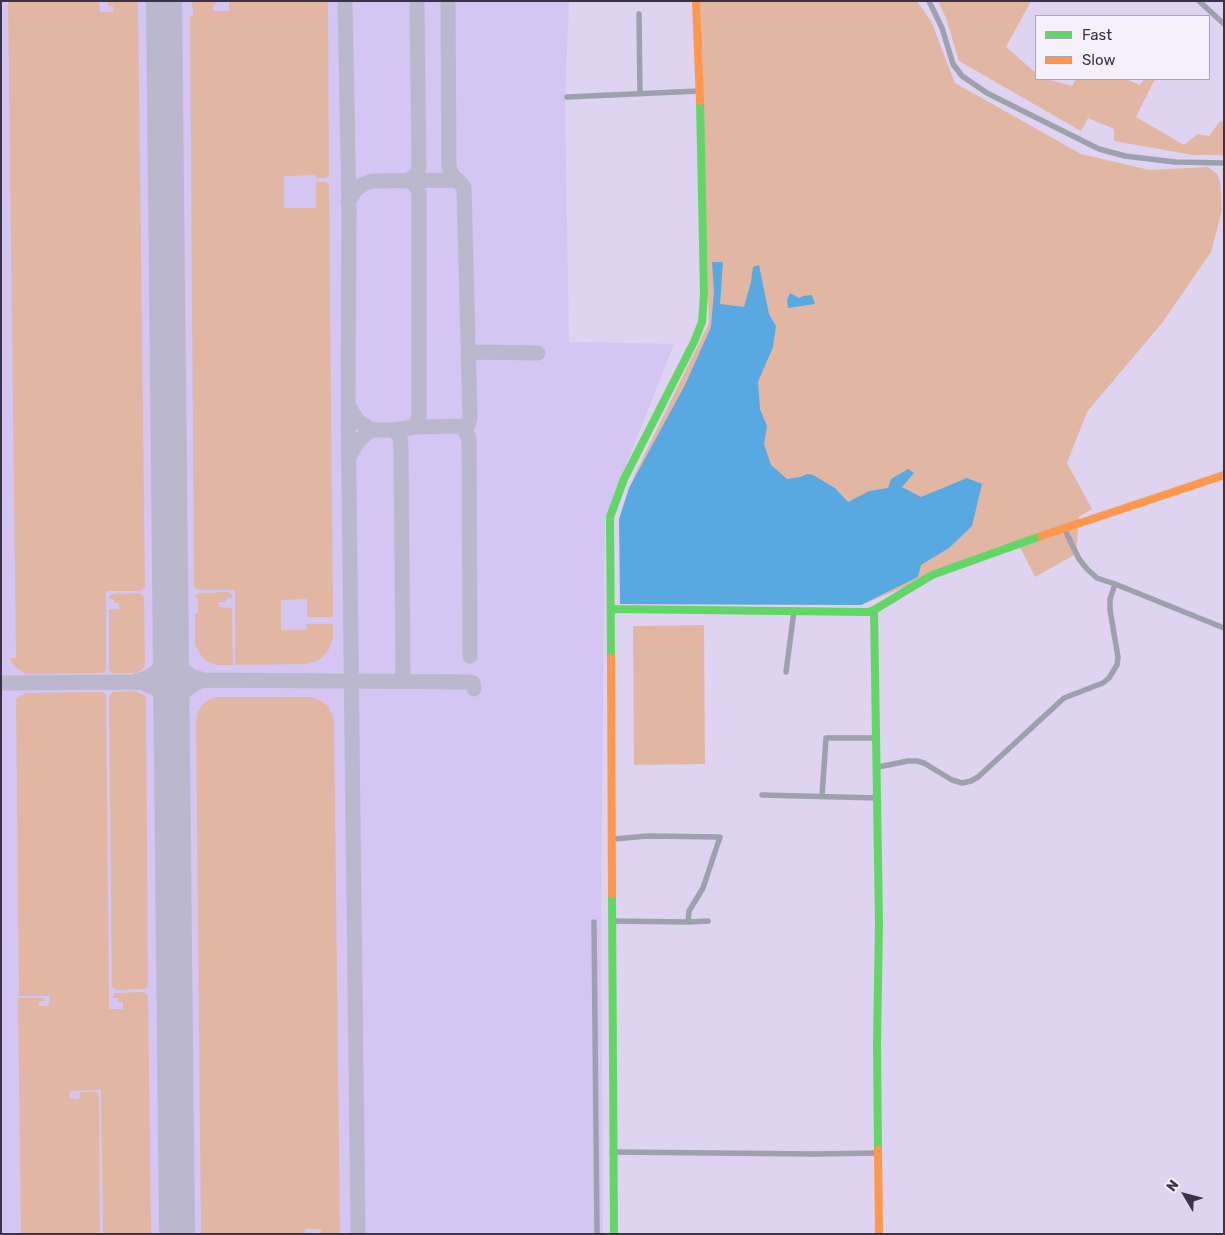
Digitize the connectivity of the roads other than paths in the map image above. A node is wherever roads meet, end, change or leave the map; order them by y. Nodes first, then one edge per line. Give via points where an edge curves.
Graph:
1 (696, 1) edge
2 (929, 1) edge
3 (1199, 1) edge
4 (639, 14) dead end
5 (1224, 24) edge
6 (699, 90) junction
7 (640, 94) junction
8 (567, 97) dead end
9 (1224, 163) edge
10 (1224, 475) edge
11 (1064, 528) junction
12 (1115, 584) junction
13 (612, 608) junction
14 (874, 610) junction
15 (794, 611) junction
16 (1224, 628) edge
17 (786, 672) dead end
18 (877, 738) junction
19 (878, 767) junction
20 (762, 795) dead end
21 (822, 796) junction
22 (878, 798) junction
23 (613, 839) junction
24 (611, 921) junction
25 (708, 921) dead end
26 (594, 922) dead end
27 (688, 922) junction
28 (612, 1152) junction
29 (878, 1153) junction
30 (597, 1234) edge
31 (614, 1234) edge
32 (879, 1234) edge

1 - 6 street
2 - 9 street via 942,28 953,64 962,76 987,94 1099,149 1125,156 1175,162
3 - 5 street
4 - 7 street
6 - 7 street
6 - 13 street via 702,322 614,504 610,517
7 - 8 street
10 - 11 street
11 - 12 street via 1087,569 1097,578
11 - 14 street via 932,576
12 - 16 street
12 - 19 street via 1110,610 1118,657 1117,665 1103,683 1064,698 971,781 952,780 917,761
13 - 15 street
13 - 23 street
14 - 15 street
14 - 18 street
15 - 17 street
18 - 19 street
18 - 21 street via 826,738
19 - 22 street
20 - 21 street
21 - 22 street
22 - 29 street
23 - 24 street
23 - 27 street via 720,837 703,888 689,911
24 - 27 street
24 - 28 street
25 - 27 street
26 - 30 street
28 - 29 street
28 - 31 street
29 - 32 street

